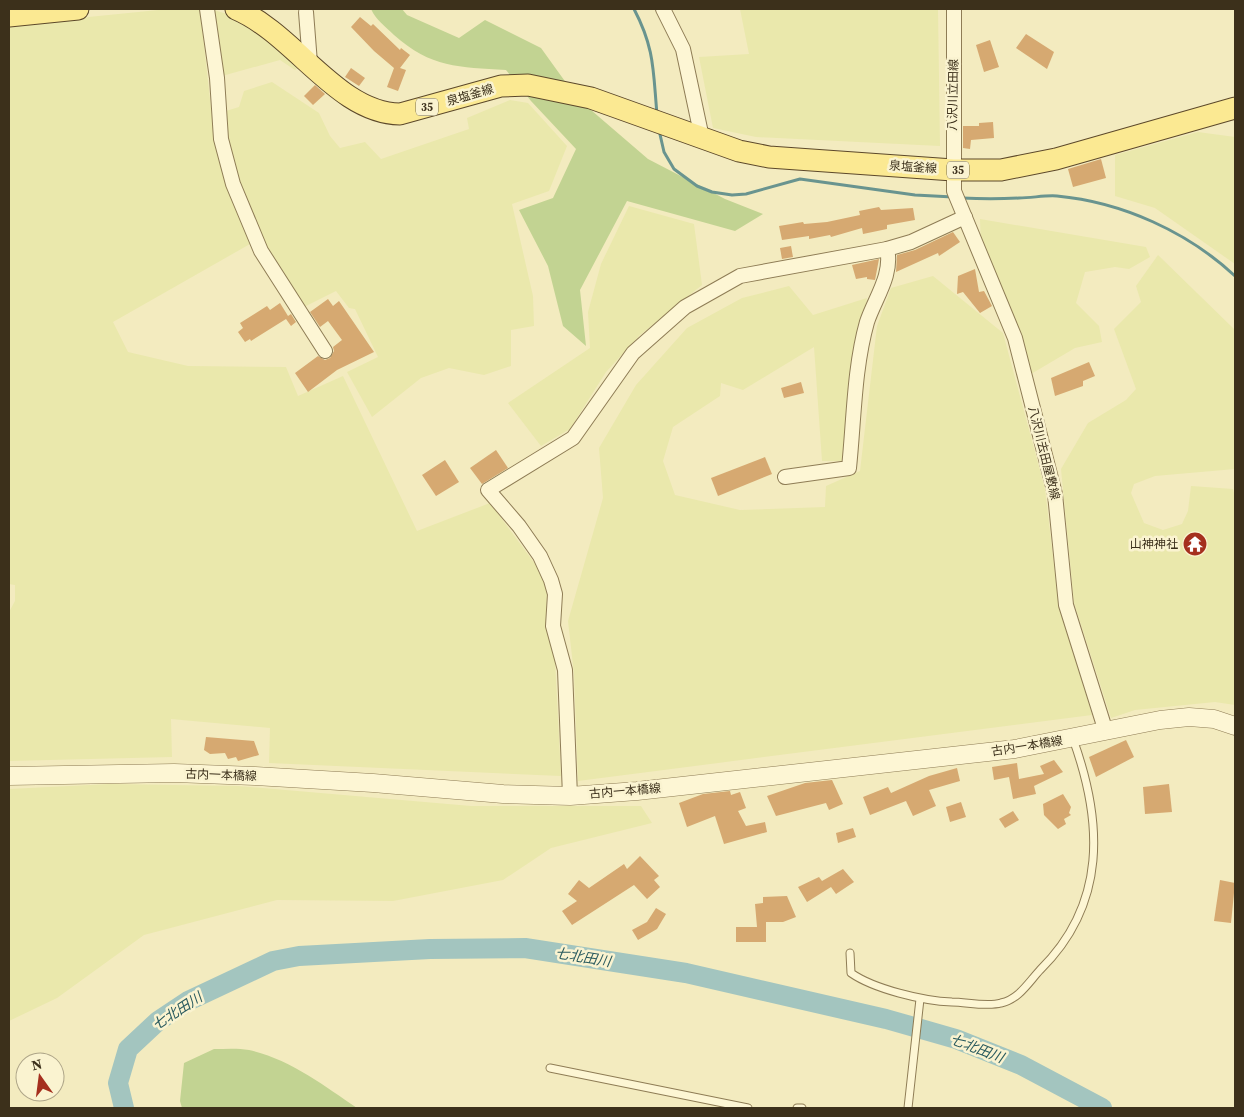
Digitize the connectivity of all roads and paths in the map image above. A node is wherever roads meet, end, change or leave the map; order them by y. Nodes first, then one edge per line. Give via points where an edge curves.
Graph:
1 (78, 9) edge
2 (207, 9) edge
3 (236, 9) edge
4 (663, 9) edge
5 (954, 9) edge
6 (306, 12) dead end
7 (9, 16) edge
8 (310, 63) junction
9 (1232, 113) edge
10 (702, 138) junction
11 (953, 176) junction
12 (963, 214) junction
13 (887, 249) junction
14 (325, 351) dead end
15 (785, 477) dead end
16 (1235, 726) edge
17 (1106, 732) junction
18 (1072, 738) junction
19 (9, 776) edge
20 (570, 796) junction
21 (850, 953) dead end
22 (920, 1000) junction
23 (550, 1068) dead end
24 (748, 1108) edge
25 (797, 1108) edge
26 (802, 1108) edge
27 (908, 1108) edge

1 - 7 main road
2 - 14 street via 217,78 221,139 233,184 261,251
3 - 8 main road, 泉塩釜線 / 35 via 264,23
4 - 10 street via 683,49
5 - 11 street, 八沢川立田線
6 - 8 street
8 - 10 main road, 泉塩釜線 / 35 via 352,100 384,114 400,114 501,86 528,85 591,98
9 - 11 main road, 泉塩釜線 / 35 via 1026,167
10 - 11 main road, 泉塩釜線 / 35 via 768,157
11 - 12 street, 八沢川立田線
12 - 13 street via 911,242
12 - 17 street, 八沢川去田屋敷線 via 1015,338 1055,494 1066,605
13 - 15 street via 889,261 882,288 867,322 857,377 850,468
13 - 20 street via 740,276 685,307 633,353 574,438 488,490 540,556 555,594 553,626 564,665
16 - 17 street, 古内一本橋線 via 1214,719 1189,717
17 - 18 street, 古内一本橋線
18 - 20 street, 古内一本橋線 via 1005,750
18 - 22 lane via 1089,792 1095,855 1073,930 1055,956 1016,998 999,1004
19 - 20 street, 古内一本橋線 via 174,773
21 - 22 lane via 851,973
22 - 27 lane
23 - 24 lane
25 - 26 lane

